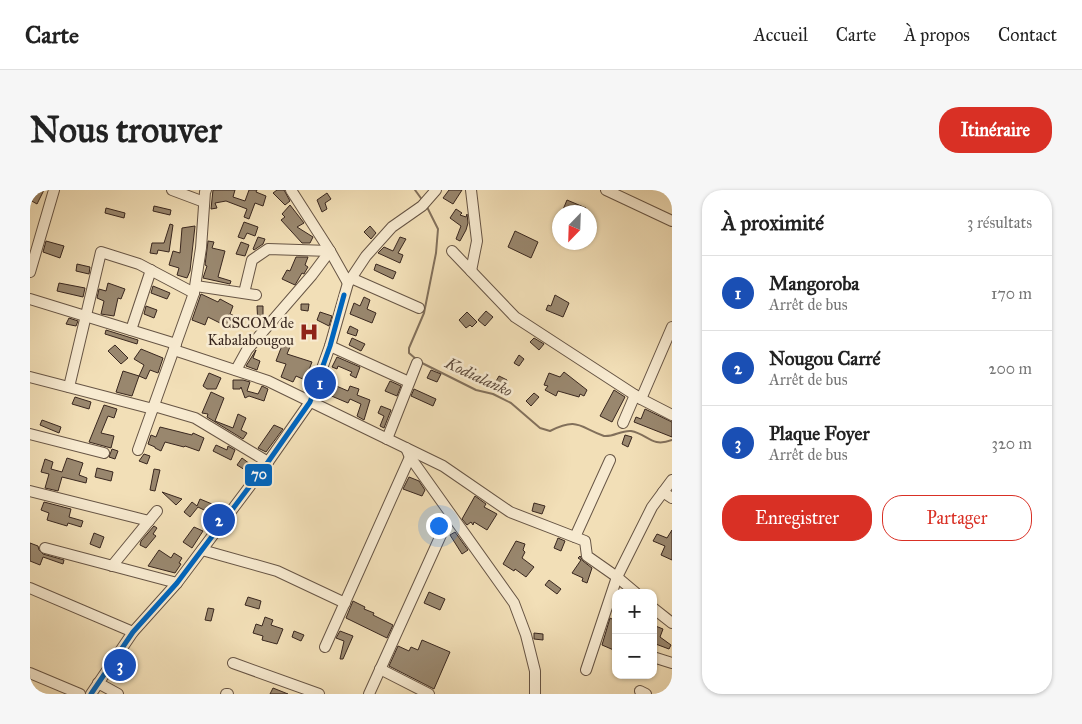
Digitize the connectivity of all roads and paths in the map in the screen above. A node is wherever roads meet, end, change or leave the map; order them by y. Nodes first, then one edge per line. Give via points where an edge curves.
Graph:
1 (54, 190) edge
2 (172, 190) edge
3 (206, 190) edge
4 (291, 190) edge
5 (436, 190) edge
6 (471, 190) edge
7 (606, 190) edge
8 (204, 202) junction
9 (672, 221) edge
10 (330, 251) junction
11 (452, 251) dead end
12 (151, 270) junction
13 (471, 271) junction
14 (30, 272) edge
15 (349, 281) junction
16 (195, 290) junction
17 (244, 293) junction
18 (256, 295) dead end
19 (30, 300) edge
20 (419, 308) dead end
21 (86, 316) junction
22 (672, 327) edge
23 (130, 330) junction
24 (330, 346) junction
25 (175, 347) junction
26 (417, 363) dead end
27 (236, 370) junction
28 (30, 377) edge
29 (409, 382) junction
30 (69, 387) junction
31 (638, 397) junction
32 (310, 402) junction
33 (153, 408) junction
34 (672, 415) edge
35 (623, 423) dead end
36 (30, 434) edge
37 (387, 439) junction
38 (138, 450) dead end
39 (104, 453) dead end
40 (408, 453) junction
41 (610, 460) dead end
42 (268, 462) junction
43 (672, 480) edge
44 (30, 491) edge
45 (667, 495) edge
46 (157, 511) dead end
47 (450, 515) junction
48 (149, 521) junction
49 (575, 537) junction
50 (45, 548) dead end
51 (202, 550) junction
52 (112, 566) junction
53 (617, 577) junction
54 (177, 583) junction
55 (30, 588) edge
56 (631, 589) edge
57 (345, 603) junction
58 (657, 611) edge
59 (672, 623) edge
60 (134, 632) junction
61 (325, 647) dead end
62 (657, 658) edge
63 (233, 663) dead end
64 (672, 663) edge
65 (380, 670) junction
66 (586, 670) dead end
67 (30, 673) edge
68 (98, 683) junction
69 (80, 694) edge
70 (91, 694) edge
71 (118, 694) edge
72 (319, 694) edge
73 (369, 694) edge
74 (429, 694) edge
75 (535, 694) edge

1 - 14 street
2 - 8 street
3 - 8 street
4 - 10 street
5 - 15 street via 425,203 392,226
6 - 13 street via 478,241
7 - 9 street
8 - 16 street
10 - 15 street
10 - 17 street via 268,249 252,260
10 - 27 street via 247,350
11 - 13 street
12 - 16 street
12 - 21 street via 101,252
12 - 23 street
13 - 31 street via 515,317
15 - 20 street
15 - 24 street
16 - 17 street
16 - 25 street
17 - 18 street
19 - 21 street
21 - 23 street
21 - 30 street
22 - 31 street
23 - 25 street
24 - 29 street
24 - 32 street
25 - 27 street
25 - 33 street
26 - 29 street
27 - 32 street via 268,381
28 - 30 street
29 - 37 street
30 - 33 street
31 - 34 street
31 - 35 street
32 - 37 street
32 - 42 street
33 - 38 street
33 - 42 street via 195,418
36 - 39 street
37 - 40 street
40 - 47 street
40 - 49 street via 443,466 510,512
40 - 57 street
41 - 49 street
42 - 51 street
43 - 45 street
44 - 48 street
45 - 53 street via 652,507
46 - 48 street
47 - 65 street
47 - 75 street via 514,603 535,671
48 - 52 street
49 - 53 street via 585,541 587,556
50 - 52 street
51 - 54 street
51 - 57 street via 277,572
52 - 54 street
53 - 56 street
53 - 66 street
54 - 60 street
55 - 60 street
57 - 61 street
58 - 59 street
60 - 68 street
62 - 64 street
63 - 72 street
65 - 73 street
65 - 74 street
67 - 69 street
68 - 70 street
68 - 71 street

